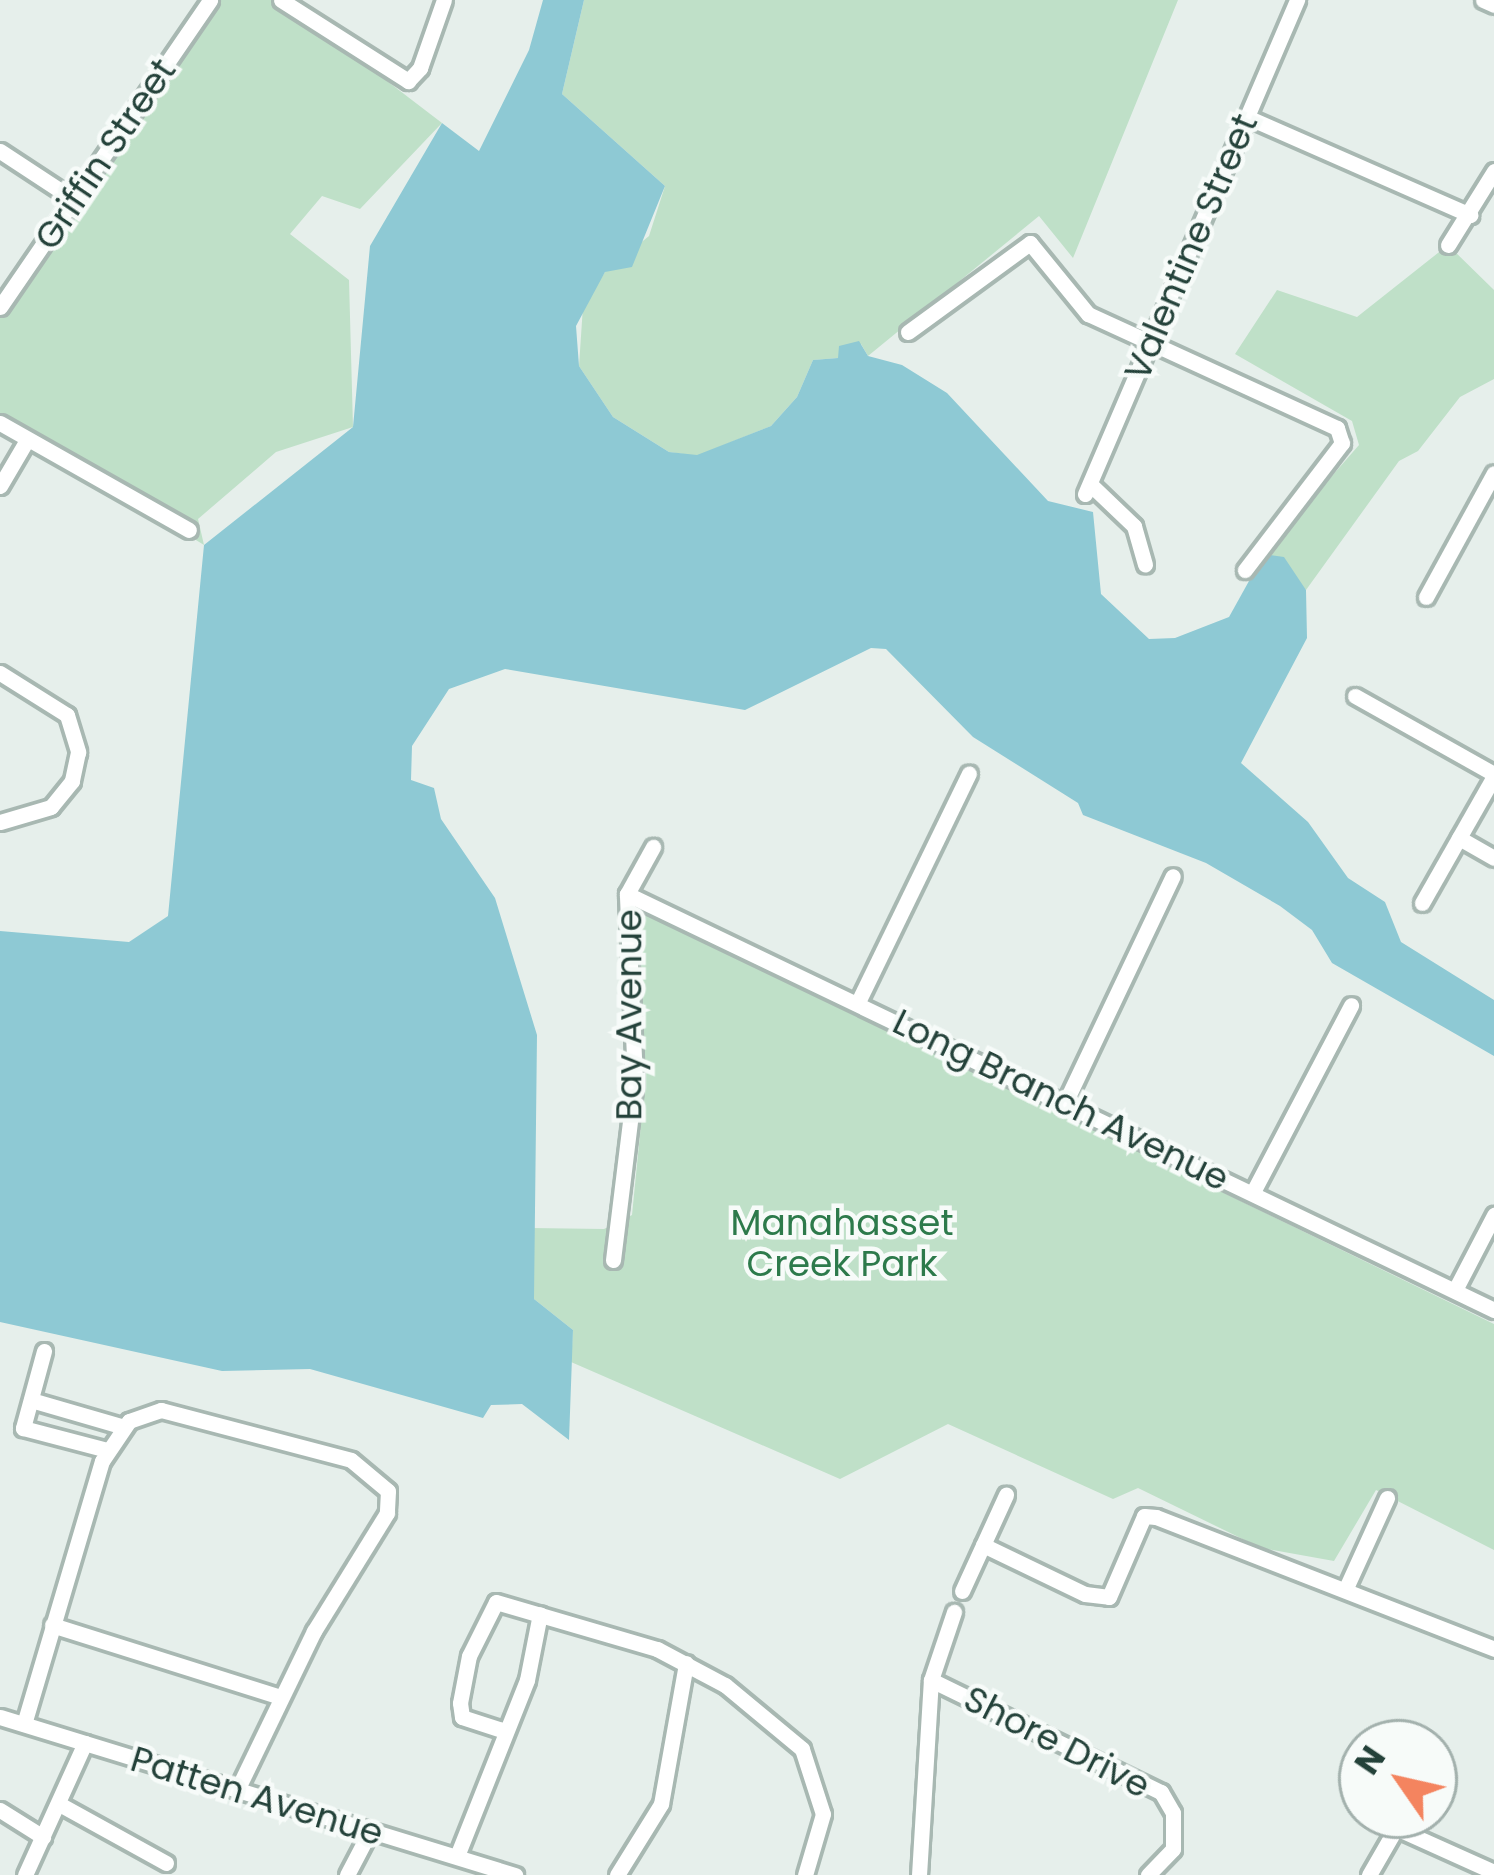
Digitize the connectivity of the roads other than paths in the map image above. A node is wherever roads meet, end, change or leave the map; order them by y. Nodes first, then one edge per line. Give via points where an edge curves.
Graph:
1 (210, 0) edge
2 (281, 0) edge
3 (444, 0) edge
4 (1297, 0) edge
5 (1483, 0) edge
6 (1494, 5) edge
7 (1247, 117) junction
8 (0, 151) edge
9 (1494, 171) edge
10 (73, 200) junction
11 (1470, 215) junction
12 (1448, 245) dead end
13 (0, 307) edge
14 (908, 332) dead end
15 (1150, 343) junction
16 (0, 424) edge
17 (27, 440) junction
18 (1494, 473) edge
19 (0, 487) edge
20 (189, 530) dead end
21 (1145, 564) dead end
22 (1245, 570) dead end
23 (1426, 597) dead end
24 (0, 673) edge
25 (1355, 695) dead end
26 (969, 772) dead end
27 (1494, 775) edge
28 (0, 822) edge
29 (1459, 838) junction
30 (653, 847) dead end
31 (1494, 858) edge
32 (1173, 876) dead end
33 (627, 894) junction
34 (1423, 903) dead end
35 (858, 1002) junction
36 (1351, 1005) dead end
37 (1065, 1102) junction
38 (1252, 1192) junction
39 (1494, 1215) edge
40 (613, 1260) dead end
41 (1455, 1290) junction
42 (1494, 1310) edge
43 (44, 1352) dead end
44 (31, 1400) junction
45 (124, 1427) junction
46 (107, 1450) junction
47 (1006, 1495) dead end
48 (1387, 1498) dead end
49 (983, 1545) junction
50 (1346, 1588) junction
51 (962, 1591) dead end
52 (954, 1612) dead end
53 (540, 1614) junction
54 (52, 1625) junction
55 (1494, 1649) edge
56 (686, 1663) junction
57 (931, 1680) junction
58 (281, 1697) junction
59 (0, 1717) edge
60 (24, 1724) junction
61 (502, 1730) junction
62 (85, 1743) junction
63 (237, 1790) junction
64 (61, 1805) junction
65 (0, 1810) edge
66 (370, 1831) junction
67 (43, 1837) junction
68 (458, 1856) junction
69 (166, 1863) dead end
70 (1494, 1872) edge
71 (25, 1875) edge
72 (347, 1875) edge
73 (514, 1875) edge
74 (617, 1875) edge
75 (806, 1875) edge
76 (919, 1875) edge
77 (1148, 1875) edge
78 (1369, 1875) edge

1 - 10 street, Griffin Street
2 - 3 street via 412,80
4 - 7 street, Valentine Street
5 - 6 street
7 - 11 street
7 - 15 street, Valentine Street
8 - 10 street
9 - 11 street
10 - 13 street, Griffin Street
11 - 12 street
14 - 15 street via 1030,243 1081,308
15 - 21 street, Valentine Street via 1088,489 1134,526
15 - 22 street via 1342,436
16 - 17 street
17 - 19 street
17 - 20 street
18 - 23 street
24 - 28 street via 67,716 78,752 72,781 51,807
25 - 27 street
26 - 35 street
27 - 29 street
29 - 31 street
29 - 34 street
30 - 33 street, Bay Avenue
32 - 37 street
33 - 35 street, Long Branch Avenue
33 - 40 street, Bay Avenue via 634,1080
35 - 37 street, Long Branch Avenue
36 - 38 street
37 - 38 street, Long Branch Avenue
38 - 41 street, Long Branch Avenue
39 - 41 street
41 - 42 street, Long Branch Avenue
43 - 44 street
44 - 45 street
44 - 46 street via 23,1428
45 - 46 street
45 - 58 street via 161,1410 254,1431 351,1460 388,1491 382,1527
46 - 54 street
47 - 49 street
48 - 50 street
49 - 50 street via 1085,1594 1109,1597 1129,1567 1144,1516
49 - 51 street
50 - 55 street
52 - 57 street, Shore Drive
53 - 56 street
53 - 61 street via 527,1680
53 - 61 street via 496,1603 469,1656 462,1718
54 - 58 street
54 - 60 street
56 - 74 street via 661,1804
56 - 75 street via 797,1743 814,1769 824,1814
57 - 76 street, Shore Drive
57 - 77 street, Shore Drive via 1161,1792 1173,1813 1173,1849
58 - 63 street
59 - 60 street, Patten Avenue
60 - 62 street, Patten Avenue
61 - 68 street
62 - 63 street, Patten Avenue
62 - 64 street
63 - 66 street, Patten Avenue
64 - 67 street
64 - 69 street
65 - 67 street
66 - 68 street, Patten Avenue
66 - 72 street
67 - 71 street
68 - 73 street, Patten Avenue
70 - 78 street via 1396,1828

